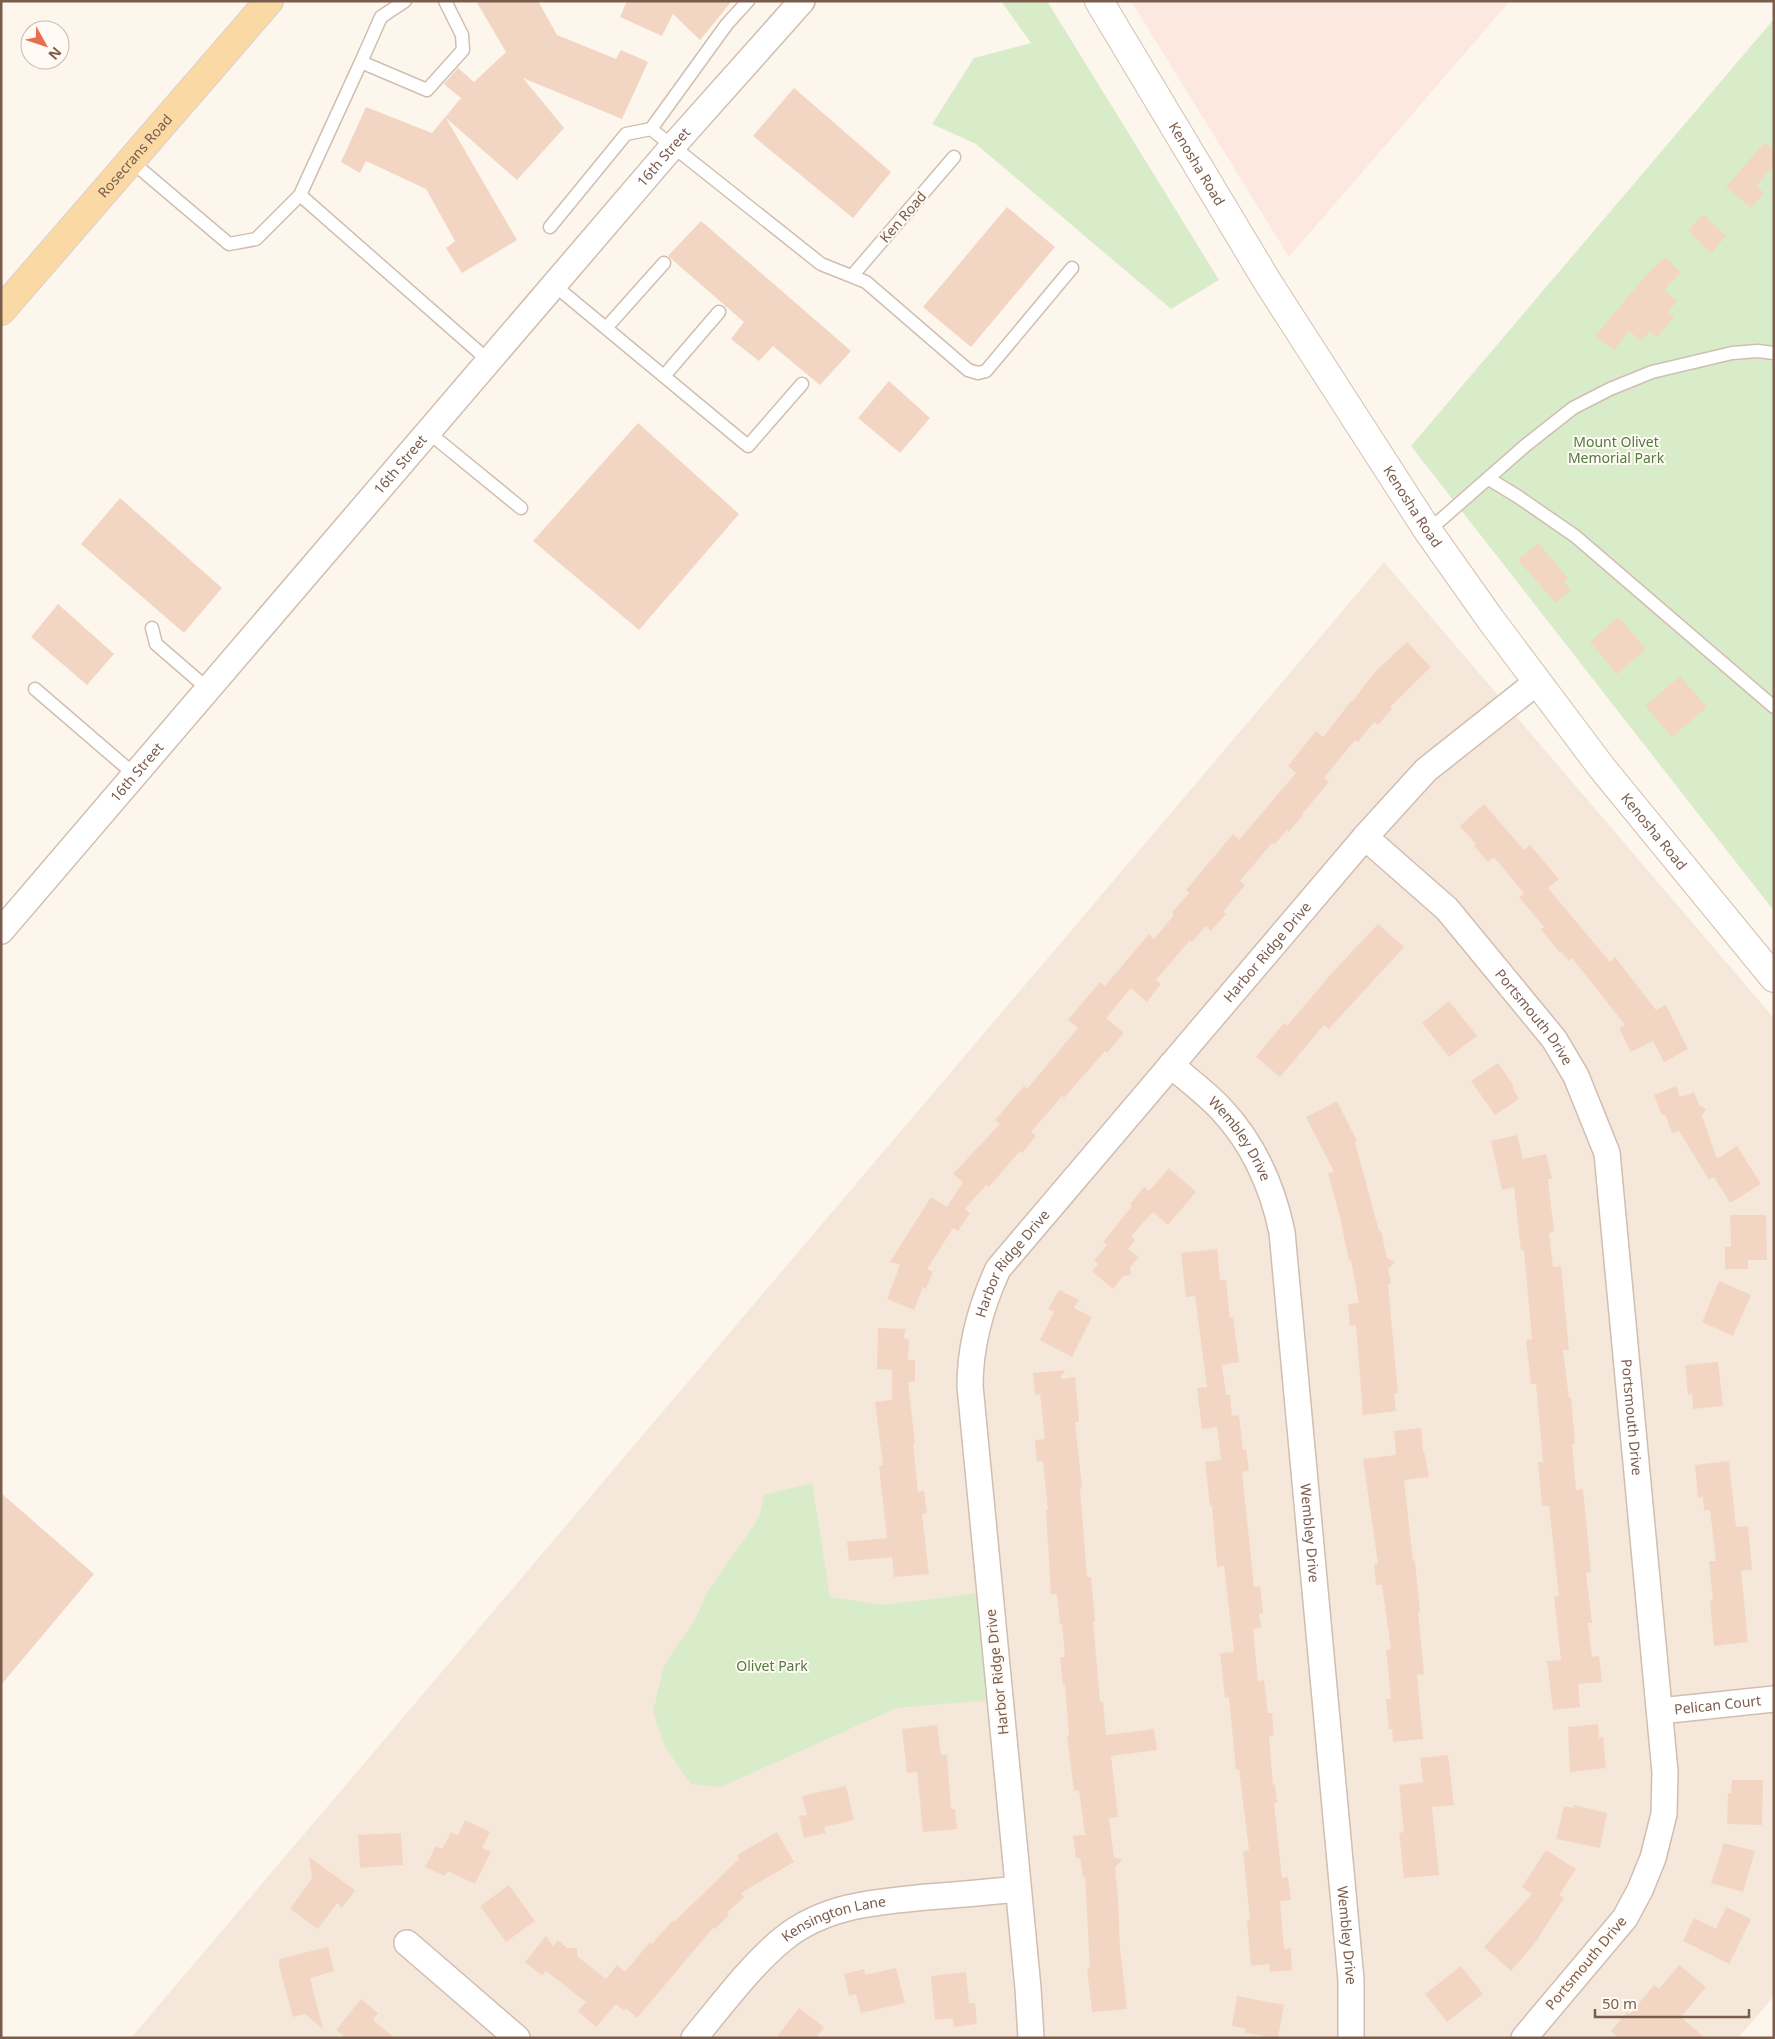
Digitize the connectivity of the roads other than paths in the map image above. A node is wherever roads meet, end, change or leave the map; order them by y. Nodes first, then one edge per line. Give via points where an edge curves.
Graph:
1 (269, 1) edge
2 (405, 1) edge
3 (444, 1) edge
4 (748, 1) edge
5 (802, 1) edge
6 (1099, 1) edge
7 (360, 62) junction
8 (650, 128) junction
9 (672, 147) junction
10 (954, 157) dead end
11 (130, 161) junction
12 (300, 195) junction
13 (550, 227) dead end
14 (664, 263) dead end
15 (1072, 268) dead end
16 (852, 276) junction
17 (554, 285) junction
18 (1, 311) edge
19 (719, 312) dead end
20 (606, 328) junction
21 (1774, 353) edge
22 (489, 361) junction
23 (664, 376) junction
24 (802, 384) dead end
25 (428, 432) junction
26 (1489, 479) junction
27 (521, 508) dead end
28 (1428, 531) junction
29 (152, 628) dead end
30 (1537, 682) junction
31 (34, 689) dead end
32 (208, 689) junction
33 (1774, 707) edge
34 (135, 775) junction
35 (1365, 837) junction
36 (1, 931) edge
37 (1774, 978) edge
38 (1171, 1065) junction
39 (1774, 1699) edge
40 (1660, 1711) junction
41 (1018, 1889) junction
42 (407, 1943) dead end
43 (517, 2038) edge
44 (694, 2038) edge
45 (1031, 2038) edge
46 (1351, 2038) edge
47 (1524, 2038) edge

1 - 11 main road, Rosecrans Road
2 - 7 lane via 381,17
3 - 7 lane via 462,35 463,50 428,90
4 - 8 lane via 727,24
5 - 9 street, 16th Street
6 - 28 street, Kenosha Road via 1267,281
7 - 12 lane
8 - 9 lane
8 - 13 lane via 626,134
9 - 16 lane via 821,264
9 - 17 street, 16th Street
10 - 16 lane, Ken Road
11 - 12 lane via 229,244 256,239
11 - 18 main road, Rosecrans Road
12 - 22 lane
14 - 20 lane
15 - 16 lane via 986,371 978,373 968,370 866,282
17 - 20 lane
17 - 22 street, 16th Street
19 - 23 lane
20 - 23 lane
21 - 26 lane via 1758,351 1722,355 1652,372 1610,389 1573,408
22 - 25 street, 16th Street
23 - 24 lane via 748,446
25 - 27 lane
25 - 32 street, 16th Street
26 - 28 lane
26 - 33 lane via 1575,536
28 - 30 street, Kenosha Road
29 - 32 lane via 156,644
30 - 35 street, Harbor Ridge Drive via 1426,770
30 - 37 street, Kenosha Road via 1602,768
31 - 34 lane
32 - 34 street, 16th Street
34 - 36 street, 16th Street
35 - 38 street, Harbor Ridge Drive
35 - 40 street, Portsmouth Drive via 1447,909 1554,1039 1576,1076 1606,1153
38 - 41 street, Harbor Ridge Drive via 998,1270 986,1297 970,1363
38 - 46 street, Wembley Drive via 1220,1108 1248,1143 1276,1204 1282,1232 1351,1980
39 - 40 street, Pelican Court
40 - 47 street, Portsmouth Drive via 1665,1772 1664,1814 1653,1858 1640,1890 1625,1918
41 - 44 street, Kensington Lane via 868,1902 839,1909 809,1922 758,1963
41 - 45 street, Harbor Ridge Drive
42 - 43 street

